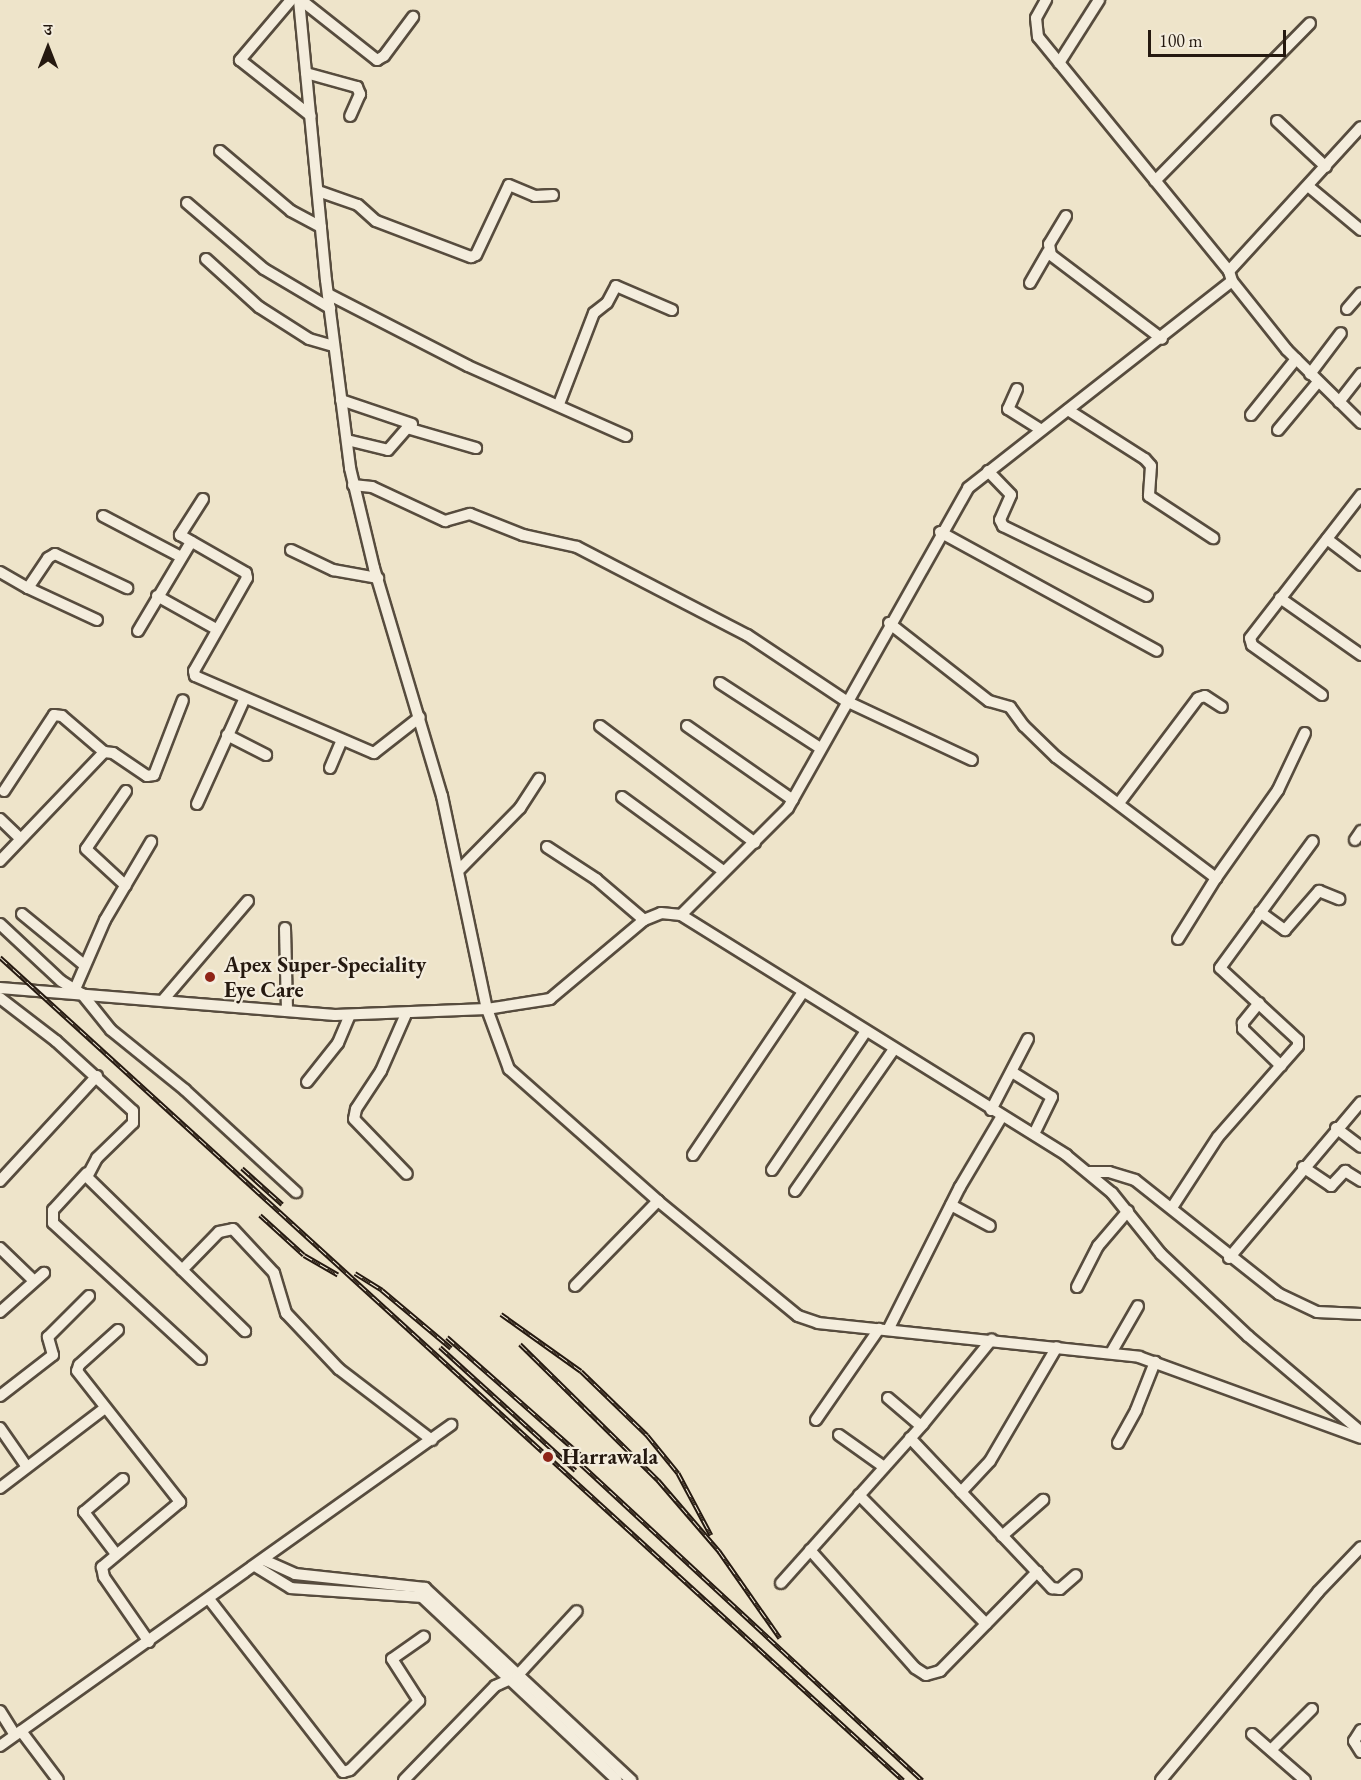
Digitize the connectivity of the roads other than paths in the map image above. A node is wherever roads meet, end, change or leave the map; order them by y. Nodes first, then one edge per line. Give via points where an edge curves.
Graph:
1 (291, 0) edge
2 (300, 0) edge
3 (1046, 0) edge
4 (1099, 0) edge
5 (413, 17) dead end
6 (1310, 23) dead end
7 (1059, 63) junction
8 (306, 72) junction
9 (311, 116) junction
10 (350, 116) dead end
11 (1277, 121) dead end
12 (1361, 127) edge
13 (220, 152) dead end
14 (1326, 167) junction
15 (1155, 181) junction
16 (1308, 186) junction
17 (318, 191) junction
18 (553, 195) dead end
19 (187, 203) dead end
20 (1066, 216) dead end
21 (321, 227) junction
22 (1361, 230) edge
23 (1048, 252) junction
24 (206, 260) dead end
25 (1231, 276) junction
26 (1030, 283) dead end
27 (1361, 293) edge
28 (328, 294) junction
29 (330, 308) junction
30 (1347, 309) dead end
31 (672, 310) dead end
32 (1341, 333) dead end
33 (1162, 339) junction
34 (334, 346) junction
35 (1296, 359) junction
36 (1361, 374) edge
37 (1314, 377) junction
38 (1017, 388) dead end
39 (341, 400) junction
40 (1339, 402) junction
41 (559, 404) junction
42 (1068, 410) junction
43 (1251, 415) dead end
44 (1361, 423) edge
45 (412, 424) dead end
46 (1041, 430) junction
47 (1278, 430) dead end
48 (626, 436) dead end
49 (347, 440) junction
50 (476, 448) dead end
51 (988, 471) junction
52 (353, 485) junction
53 (1361, 495) edge
54 (204, 499) dead end
55 (103, 516) dead end
56 (940, 532) junction
57 (1213, 538) dead end
58 (1327, 539) junction
59 (191, 542) junction
60 (291, 550) dead end
61 (181, 557) junction
62 (1361, 565) edge
63 (0, 572) edge
64 (378, 578) junction
65 (28, 588) junction
66 (127, 588) dead end
67 (157, 596) junction
68 (1148, 596) dead end
69 (1280, 598) junction
70 (97, 620) dead end
71 (889, 623) junction
72 (216, 628) junction
73 (138, 631) dead end
74 (1157, 651) dead end
75 (1361, 655) edge
76 (720, 682) dead end
77 (1322, 695) dead end
78 (183, 700) dead end
79 (244, 700) junction
80 (846, 701) junction
81 (1222, 707) dead end
82 (420, 717) junction
83 (600, 726) dead end
84 (687, 726) dead end
85 (1305, 734) dead end
86 (227, 735) junction
87 (342, 740) junction
88 (820, 748) junction
89 (104, 752) junction
90 (266, 755) dead end
91 (972, 760) dead end
92 (330, 768) dead end
93 (539, 779) dead end
94 (4, 790) dead end
95 (126, 791) dead end
96 (622, 796) dead end
97 (793, 800) junction
98 (1119, 803) junction
99 (197, 804) dead end
100 (0, 819) edge
101 (20, 838) junction
102 (1313, 841) dead end
103 (150, 842) dead end
104 (755, 843) junction
105 (547, 848) dead end
106 (0, 861) edge
107 (459, 869) junction
108 (723, 871) junction
109 (1216, 878) junction
110 (126, 886) junction
111 (1339, 899) dead end
112 (248, 901) dead end
113 (1260, 912) junction
114 (22, 914) dead end
115 (681, 915) junction
116 (644, 920) junction
117 (0, 924) edge
118 (285, 928) dead end
119 (1178, 939) dead end
120 (83, 964) junction
121 (0, 988) edge
122 (78, 991) junction
123 (803, 992) junction
124 (0, 998) edge
125 (164, 999) junction
126 (1259, 1004) junction
127 (287, 1010) junction
128 (487, 1010) junction
129 (406, 1014) junction
130 (351, 1015) junction
131 (866, 1031) junction
132 (1028, 1039) dead end
133 (894, 1049) junction
134 (1281, 1066) junction
135 (1012, 1072) junction
136 (97, 1076) junction
137 (307, 1082) dead end
138 (1361, 1102) edge
139 (991, 1110) junction
140 (1002, 1116) junction
141 (1336, 1128) junction
142 (1034, 1134) junction
143 (1361, 1147) edge
144 (693, 1155) dead end
145 (1303, 1167) junction
146 (772, 1170) dead end
147 (1089, 1172) junction
148 (87, 1173) junction
149 (407, 1174) dead end
150 (0, 1181) edge
151 (1361, 1181) edge
152 (795, 1191) dead end
153 (296, 1192) dead end
154 (658, 1201) junction
155 (951, 1205) junction
156 (1173, 1206) junction
157 (1128, 1211) junction
158 (990, 1226) dead end
159 (0, 1248) edge
160 (1229, 1258) junction
161 (182, 1270) junction
162 (44, 1273) dead end
163 (34, 1281) junction
164 (575, 1286) dead end
165 (1077, 1287) dead end
166 (88, 1296) dead end
167 (1138, 1306) dead end
168 (0, 1312) edge
169 (1361, 1314) edge
170 (118, 1330) dead end
171 (883, 1330) junction
172 (245, 1331) dead end
173 (992, 1339) junction
174 (1057, 1347) junction
175 (1111, 1353) junction
176 (201, 1359) dead end
177 (1155, 1362) junction
178 (1, 1393) edge
179 (888, 1398) dead end
180 (105, 1408) junction
181 (816, 1420) dead end
182 (451, 1425) dead end
183 (921, 1426) junction
184 (0, 1428) edge
185 (1361, 1432) edge
186 (839, 1435) dead end
187 (910, 1438) junction
188 (1361, 1438) edge
189 (432, 1440) junction
190 (1118, 1443) dead end
191 (27, 1467) junction
192 (884, 1467) junction
193 (123, 1479) dead end
194 (0, 1488) edge
195 (961, 1492) junction
196 (859, 1495) junction
197 (1043, 1500) dead end
198 (1002, 1536) junction
199 (1361, 1547) edge
200 (810, 1550) junction
201 (116, 1554) junction
202 (259, 1563) junction
203 (1037, 1572) junction
204 (1076, 1575) dead end
205 (781, 1583) dead end
206 (209, 1599) junction
207 (577, 1611) dead end
208 (986, 1624) junction
209 (424, 1637) dead end
210 (148, 1642) junction
211 (512, 1678) junction
212 (1312, 1709) dead end
213 (0, 1711) edge
214 (1361, 1730) edge
215 (18, 1733) junction
216 (1252, 1734) dead end
217 (0, 1746) edge
218 (1271, 1750) junction
219 (1361, 1752) edge
220 (58, 1780) edge
221 (404, 1780) edge
222 (616, 1780) edge
223 (631, 1780) edge
224 (1161, 1780) edge
225 (1305, 1780) edge

1 - 9 street via 240,60
2 - 5 street via 377,60
2 - 8 street
3 - 7 street via 1036,18 1036,30
4 - 7 street
6 - 15 street
7 - 15 street
8 - 9 street
8 - 10 street via 357,87 360,94
9 - 17 street
11 - 14 street
12 - 14 street
13 - 21 street via 291,211
14 - 16 street
15 - 25 street
16 - 22 street
16 - 25 street
17 - 18 street via 358,205 376,221 471,257 480,247 507,187 515,185 538,197
17 - 21 street
19 - 29 street via 256,263
20 - 23 street
21 - 28 street
23 - 26 street
23 - 33 street
24 - 34 street via 259,307 309,339
25 - 33 street
25 - 35 street
27 - 30 street
28 - 29 street
28 - 41 street via 468,366
29 - 34 street
31 - 41 street via 616,286 607,303 594,314
32 - 37 street
33 - 42 street
34 - 39 street
35 - 37 street
35 - 43 street
36 - 40 street
37 - 40 street
37 - 47 street
38 - 46 street via 1008,409
39 - 45 street
39 - 49 street
40 - 44 street
41 - 48 street
42 - 46 street
42 - 57 street via 1145,459 1151,466 1149,496
46 - 51 street
49 - 50 street via 388,450 406,428
49 - 52 street
51 - 56 street via 968,488
51 - 68 street via 1011,495 1000,520 1003,526
52 - 64 street
52 - 80 street via 372,487 445,521 470,513 523,535 577,547 747,635
53 - 58 street
54 - 59 street via 180,529 180,535
55 - 61 street
56 - 71 street
56 - 74 street
58 - 62 street
58 - 69 street
59 - 61 street
59 - 72 street via 246,573
60 - 64 street via 333,570
61 - 67 street
63 - 65 street
64 - 82 street
65 - 66 street via 55,554
65 - 70 street
67 - 72 street
67 - 73 street
69 - 75 street
69 - 77 street via 1250,641
71 - 80 street
71 - 98 street via 989,701 1010,707 1056,757
72 - 79 street via 195,676
76 - 88 street
78 - 89 street via 151,777 113,753
79 - 86 street
79 - 87 street
80 - 88 street
80 - 91 street
81 - 98 street via 1205,696 1197,698
82 - 87 street via 374,753
82 - 107 street
83 - 104 street
84 - 97 street
85 - 109 street via 1278,790
86 - 90 street
86 - 99 street
87 - 92 street
88 - 97 street
89 - 94 street via 62,716 54,715
89 - 101 street
93 - 107 street via 520,807
95 - 110 street via 86,849
96 - 108 street
97 - 104 street
98 - 109 street
100 - 101 street
101 - 106 street
102 - 113 street
103 - 110 street
104 - 108 street
105 - 116 street via 596,879
107 - 128 street
108 - 115 street
109 - 119 street
110 - 120 street
111 - 113 street via 1319,891 1285,930
112 - 125 street
113 - 126 street via 1220,968
114 - 120 street
115 - 116 street via 661,913
115 - 123 street
116 - 128 street via 566,990 550,999
117 - 122 street
118 - 127 street
120 - 122 street
121 - 122 street
122 - 125 street
122 - 153 street via 111,1030 193,1097
123 - 131 street
123 - 144 street
124 - 136 street
125 - 127 street
126 - 134 street via 1243,1023 1243,1029
126 - 134 street via 1299,1043
127 - 130 street
128 - 129 street
128 - 154 street via 509,1069
129 - 130 street
129 - 149 street via 354,1119
130 - 137 street via 338,1043
131 - 133 street
131 - 146 street
132 - 135 street
133 - 139 street
133 - 152 street
134 - 156 street via 1218,1137
135 - 139 street
135 - 142 street via 1052,1097
136 - 148 street via 133,1111 135,1119
136 - 150 street
138 - 141 street
139 - 140 street
140 - 142 street
140 - 155 street
141 - 143 street
141 - 145 street
142 - 147 street
145 - 151 street via 1331,1186 1344,1171
145 - 160 street
147 - 156 street via 1121,1174
147 - 157 street
148 - 161 street via 90,1181
148 - 176 street via 53,1209 52,1223
154 - 164 street
154 - 171 street via 773,1300 798,1316 818,1323
155 - 158 street
155 - 171 street
156 - 160 street
157 - 165 street via 1098,1246
157 - 185 street via 1161,1254 1225,1315
159 - 163 street
160 - 169 street via 1279,1294 1310,1309
161 - 172 street
161 - 189 street via 219,1232 233,1229 274,1273 286,1313 339,1369
162 - 163 street
163 - 168 street
166 - 178 street via 48,1337 53,1355
167 - 175 street
170 - 180 street via 77,1368
171 - 173 street
171 - 181 street
173 - 174 street
173 - 183 street
174 - 175 street
174 - 195 street via 990,1461
175 - 177 street
177 - 188 street
177 - 190 street via 1134,1416
179 - 183 street
180 - 191 street
180 - 201 street via 180,1502
182 - 189 street
183 - 187 street
184 - 191 street
186 - 192 street
187 - 192 street
187 - 195 street
189 - 202 street
191 - 194 street
192 - 196 street
193 - 201 street via 84,1512
195 - 198 street
196 - 200 street
196 - 208 street
197 - 198 street
198 - 203 street
199 - 224 street via 1318,1592
200 - 205 street
200 - 208 street via 926,1676 939,1671
201 - 210 street via 101,1572
202 - 206 street
202 - 211 street via 291,1588 423,1593
203 - 204 street via 1055,1590
203 - 208 street
206 - 209 street via 344,1772 419,1701 392,1659
206 - 210 street
207 - 211 street
210 - 215 street
211 - 221 street via 477,1703
211 - 222 street
211 - 223 street
212 - 218 street
213 - 215 street
214 - 219 street via 1354,1741
215 - 217 street
215 - 220 street
216 - 218 street
218 - 225 street

